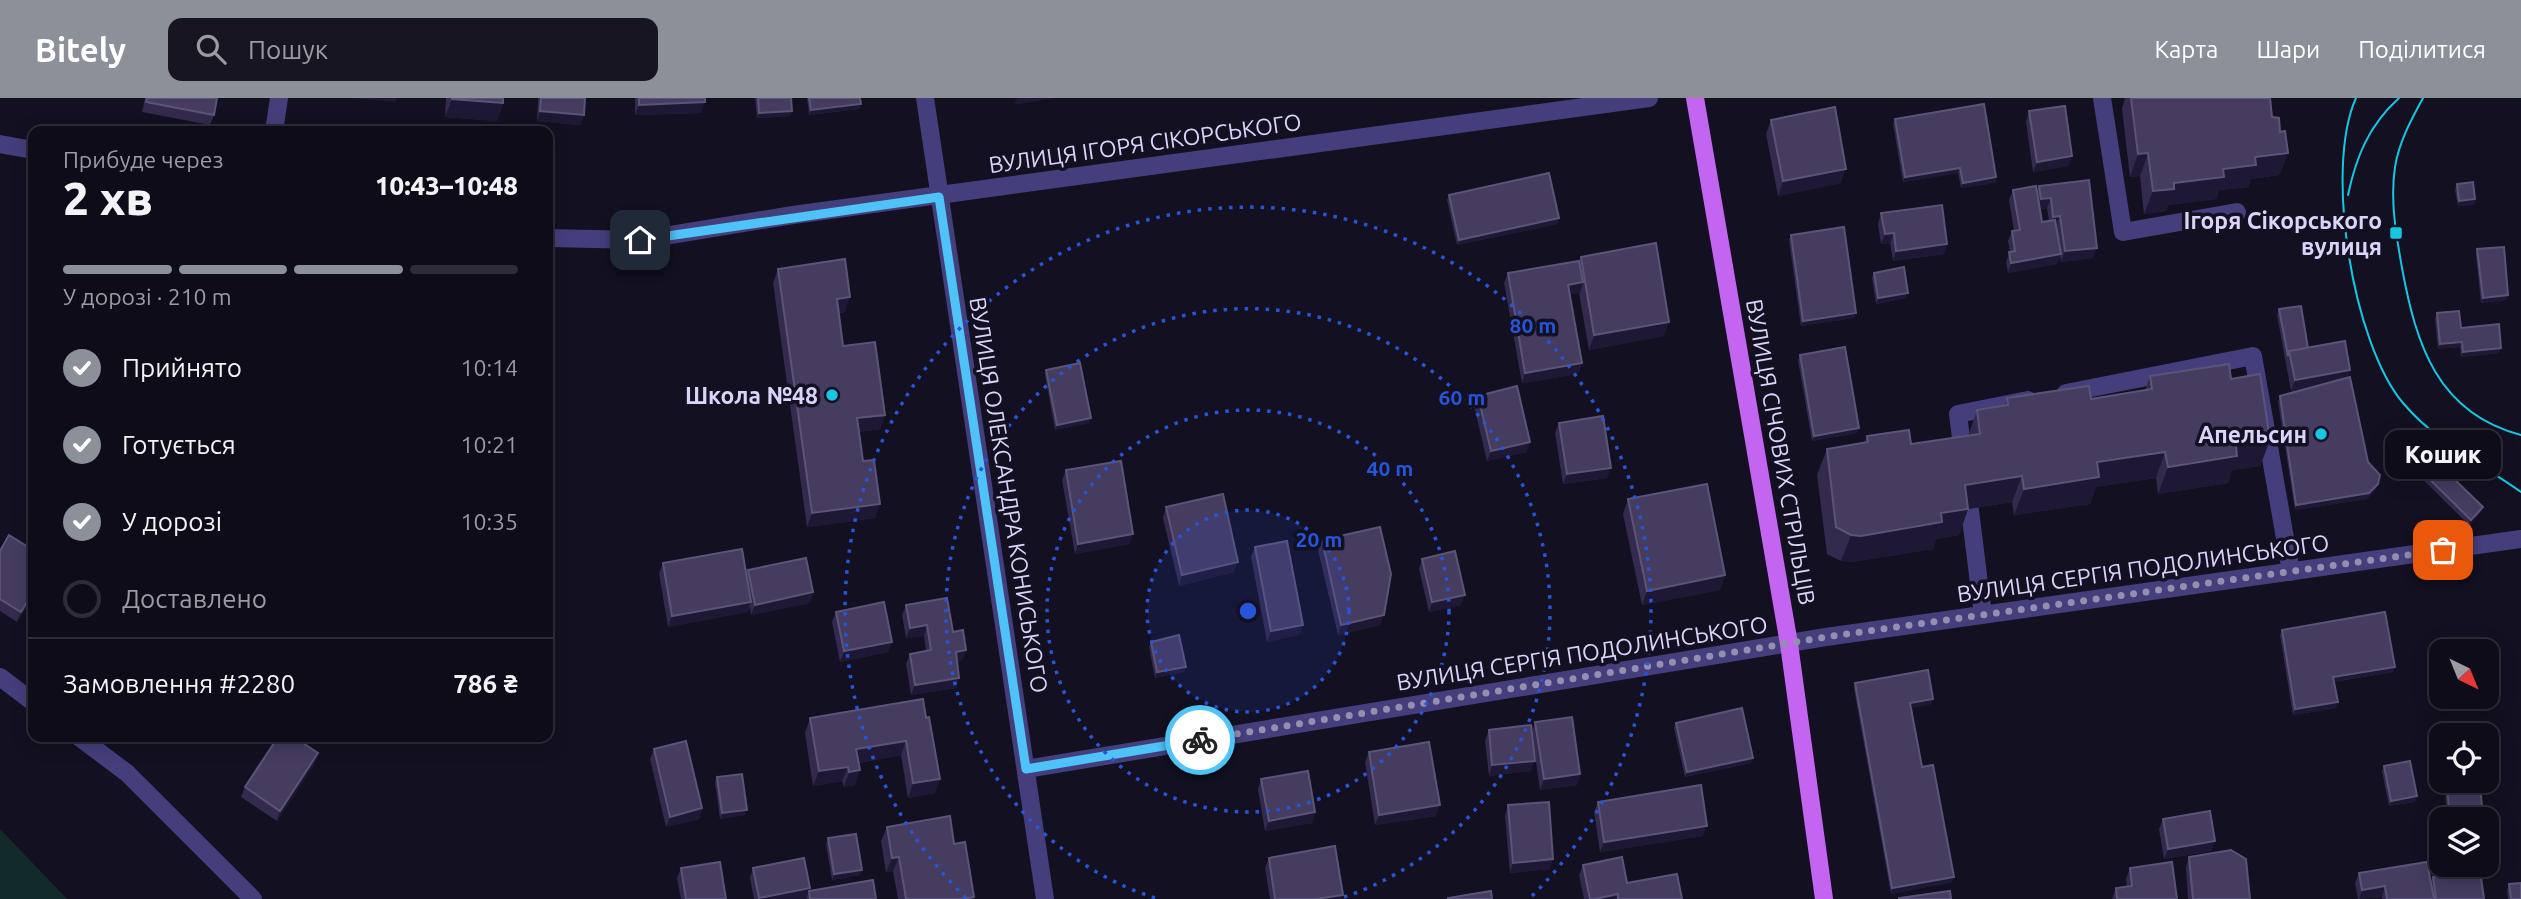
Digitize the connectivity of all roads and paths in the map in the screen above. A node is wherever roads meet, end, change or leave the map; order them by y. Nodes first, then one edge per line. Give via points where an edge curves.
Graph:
1 (279, 98) edge
2 (925, 98) edge
3 (1649, 98) edge
4 (1695, 98) edge
5 (2102, 98) edge
6 (275, 126) edge
7 (0, 144) edge
8 (28, 148) edge
9 (939, 197) junction
10 (2236, 212) dead end
11 (553, 238) edge
12 (2521, 539) edge
13 (2291, 572) junction
14 (1983, 615) junction
15 (1789, 644) junction
16 (0, 677) edge
17 (28, 698) edge
18 (86, 742) edge
19 (1026, 769) junction
20 (253, 899) edge
21 (1045, 899) edge
22 (1824, 899) edge

1 - 6 street
2 - 9 street, ВУЛИЦЯ ОЛЕКСАНДРА КОНИСЬКОГО
3 - 9 street, ВУЛИЦЯ ІГОРЯ СІКОРСЬКОГО
4 - 15 main road, ВУЛИЦЯ СІЧОВИХ СТРІЛЬЦІВ
5 - 10 street via 2123,232
7 - 8 street
9 - 11 street, ВУЛИЦЯ ІГОРЯ СІКОРСЬКОГО via 640,240
9 - 19 street, ВУЛИЦЯ ОЛЕКСАНДРА КОНИСЬКОГО
12 - 13 street, ВУЛИЦЯ СЕРГІЯ ПОДОЛИНСЬКОГО
13 - 14 street, ВУЛИЦЯ СЕРГІЯ ПОДОЛИНСЬКОГО
13 - 14 street via 2253,356 1958,414
14 - 15 street, ВУЛИЦЯ СЕРГІЯ ПОДОЛИНСЬКОГО
15 - 19 street, ВУЛИЦЯ СЕРГІЯ ПОДОЛИНСЬКОГО
15 - 22 main road, ВУЛИЦЯ СІЧОВИХ СТРІЛЬЦІВ
16 - 17 street
18 - 20 street via 127,773
19 - 21 street, ВУЛИЦЯ ОЛЕКСАНДРА КОНИСЬКОГО

